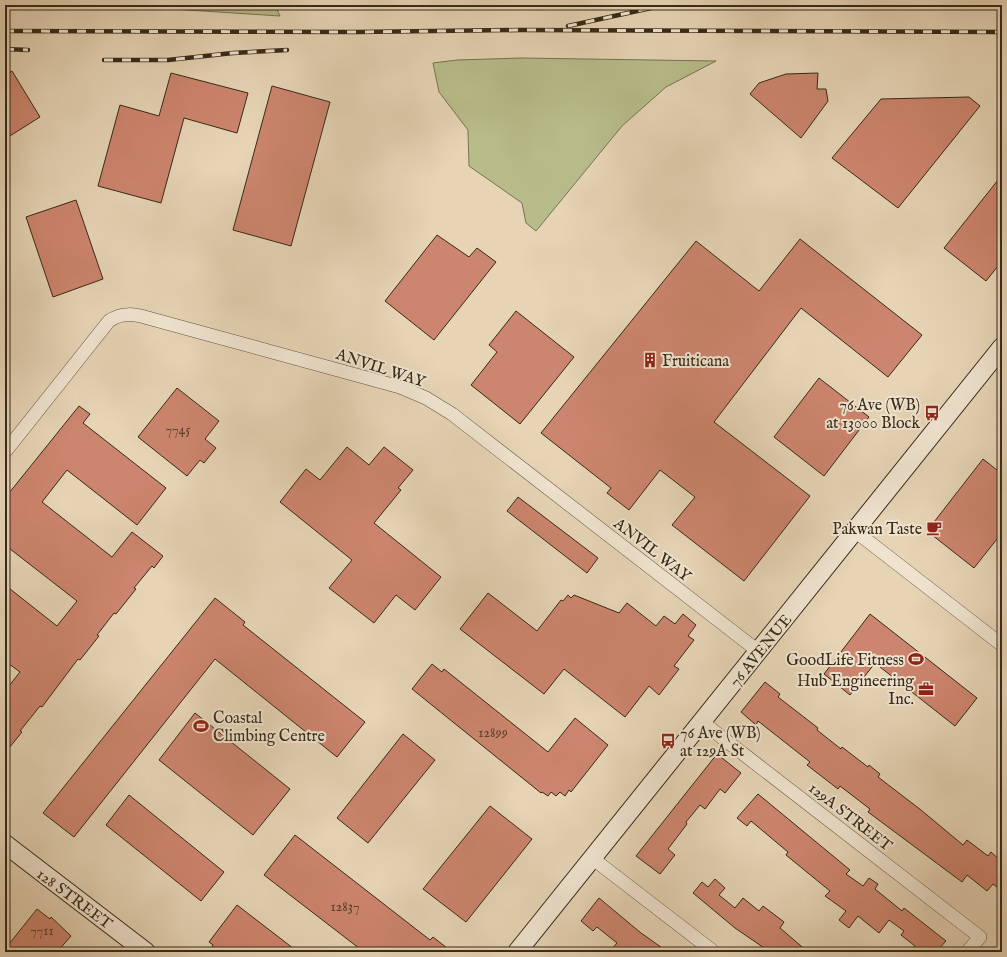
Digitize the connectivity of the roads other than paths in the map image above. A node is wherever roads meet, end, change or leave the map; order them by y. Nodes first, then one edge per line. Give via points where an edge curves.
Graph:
1 (1002, 347) edge
2 (5, 452) edge
3 (855, 531) junction
4 (1002, 645) edge
5 (758, 651) junction
6 (702, 722) junction
7 (5, 844) edge
8 (592, 858) junction
9 (146, 952) edge
10 (517, 952) edge
11 (714, 952) edge
12 (967, 952) edge

1 - 3 main road, 76 AVENUE
2 - 5 street, ANVIL WAY via 109,321 116,316 127,314 148,318 400,387 426,398 453,416
3 - 4 street
3 - 5 main road, 76 AVENUE
5 - 6 main road, 76 AVENUE
6 - 8 main road, 76 AVENUE
6 - 12 street, 129A STREET via 980,936
7 - 9 main road, 128 STREET
8 - 10 main road, 76 AVENUE
8 - 11 street

